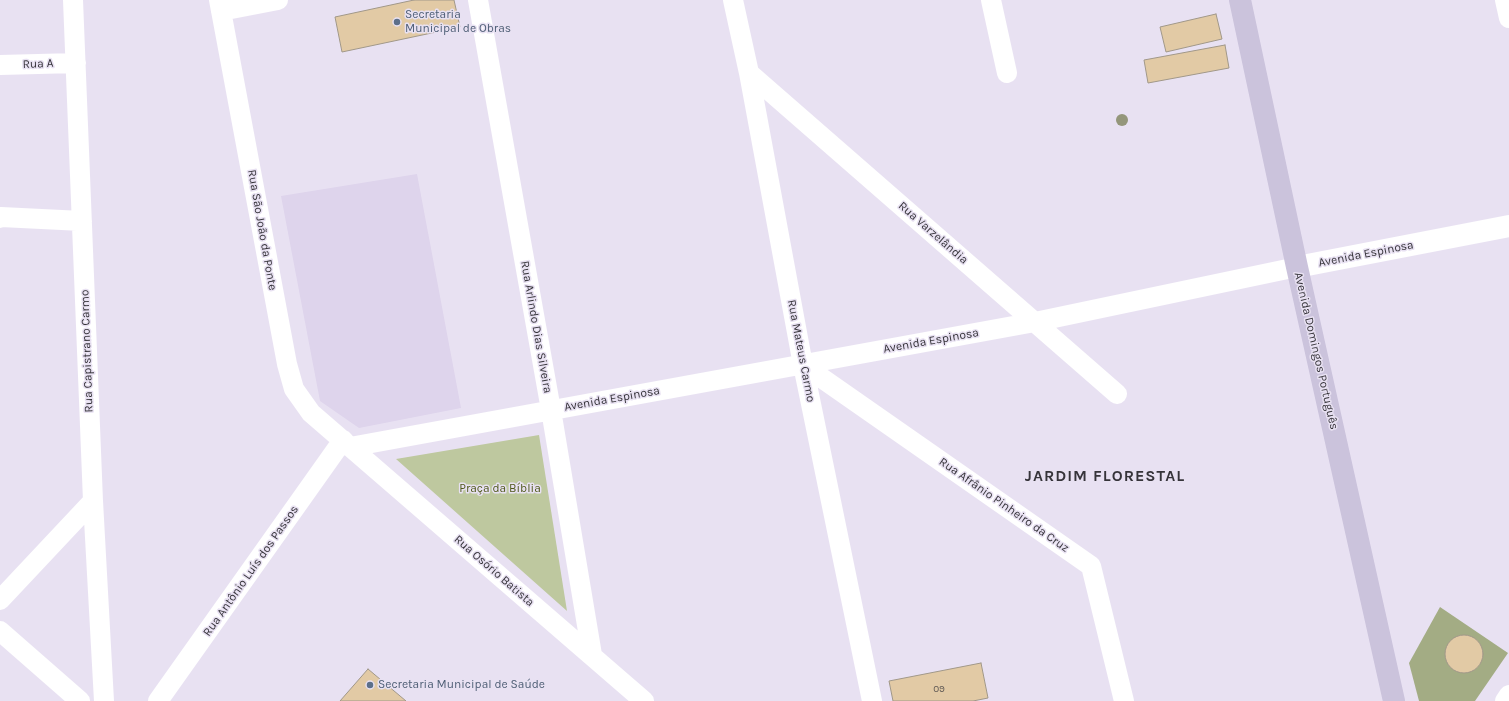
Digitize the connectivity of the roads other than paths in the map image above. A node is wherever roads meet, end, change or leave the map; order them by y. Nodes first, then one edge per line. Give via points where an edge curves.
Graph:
1 (73, 0) edge
2 (278, 0) edge
3 (478, 0) edge
4 (733, 0) edge
5 (991, 0) edge
6 (1240, 0) edge
7 (1506, 0) edge
8 (220, 5) edge
9 (1509, 18) edge
10 (76, 63) junction
11 (0, 65) edge
12 (749, 73) junction
13 (1007, 73) dead end
14 (0, 217) edge
15 (82, 221) junction
16 (1509, 226) edge
17 (1297, 267) junction
18 (1034, 322) junction
19 (803, 365) junction
20 (1117, 394) dead end
21 (551, 410) junction
22 (347, 444) junction
23 (93, 501) junction
24 (0, 600) edge
25 (0, 631) edge
26 (592, 655) junction
27 (1509, 695) edge
28 (80, 701) edge
29 (104, 701) edge
30 (158, 701) edge
31 (644, 701) edge
32 (872, 701) edge
33 (1124, 701) edge
34 (1394, 701) edge
35 (1505, 701) edge

1 - 10 street, Rua Capistrano Carmo
2 - 8 street
3 - 21 street, Rua Arlindo Dias Silveira
4 - 12 street, Rua Mateus Carmo
5 - 13 street
6 - 17 main road, Avenida Domingos Português
7 - 9 street
8 - 22 street, Rua São João da Ponte via 287,364 294,389 311,413
10 - 11 street, Rua A
10 - 15 street, Rua Capistrano Carmo
12 - 18 street, Rua Varzelândia
12 - 19 street, Rua Mateus Carmo
14 - 15 street
15 - 23 street, Rua Capistrano Carmo
16 - 17 street, Avenida Espinosa
17 - 18 street, Avenida Espinosa
17 - 34 main road, Avenida Domingos Português
18 - 19 street, Avenida Espinosa
18 - 20 street, Rua Varzelândia
19 - 21 street, Avenida Espinosa
19 - 32 street, Rua Mateus Carmo
19 - 33 street, Rua Afrânio Pinheiro da Cruz via 1091,566
21 - 22 street, Avenida Espinosa
21 - 26 street, Rua Arlindo Dias Silveira
22 - 26 street, Rua Osório Batista
22 - 30 street, Rua Antônio Luís dos Passos
23 - 24 street
23 - 29 street, Rua Capistrano Carmo
25 - 28 street
26 - 31 street, Rua Osório Batista
27 - 35 street

